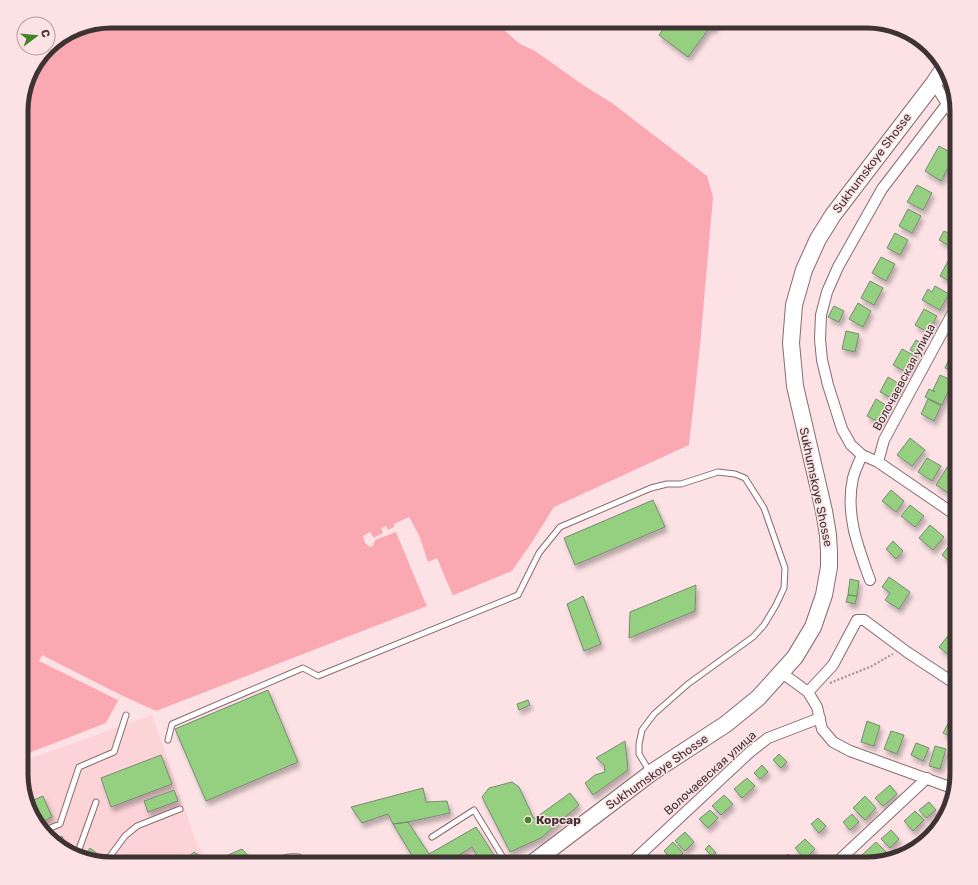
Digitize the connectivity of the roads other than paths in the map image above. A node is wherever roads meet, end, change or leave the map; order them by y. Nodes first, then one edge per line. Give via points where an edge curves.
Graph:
1 (941, 73) edge
2 (934, 83) junction
3 (949, 100) edge
4 (947, 104) junction
5 (950, 109) edge
6 (950, 318) edge
7 (862, 455) junction
8 (878, 462) junction
9 (950, 511) edge
10 (870, 580) dead end
11 (782, 672) junction
12 (950, 680) edge
13 (808, 692) junction
14 (126, 715) dead end
15 (820, 718) junction
16 (168, 740) dead end
17 (651, 773) junction
18 (927, 778) junction
19 (949, 787) edge
20 (96, 802) dead end
21 (180, 809) dead end
22 (49, 829) edge
23 (432, 838) dead end
24 (78, 851) edge
25 (109, 857) edge
26 (286, 857) edge
27 (299, 857) edge
28 (503, 857) edge
29 (540, 857) edge
30 (638, 857) edge
31 (842, 857) edge

1 - 2 highway, Sukhumskoye Shosse
2 - 4 street
2 - 11 highway, Sukhumskoye Shosse via 832,215 807,264 794,305 791,343 795,386 828,535 829,567 824,595 813,627 795,657
3 - 4 street
4 - 5 street
4 - 7 street via 872,204 838,267 827,292 821,316 822,360 828,385 842,429 851,445
6 - 8 street, Волочаевская улица via 884,440
7 - 8 street
7 - 10 street via 854,477 852,518 857,544
8 - 9 street
11 - 13 street
11 - 17 highway, Sukhumskoye Shosse via 743,711
12 - 13 street via 864,620 857,620 833,665
13 - 15 street via 817,706
14 - 22 lane via 114,752 79,767 60,824
15 - 18 street via 822,729 833,742 850,752
15 - 30 street, Волочаевская улица via 768,738
16 - 17 lane via 172,724 303,668 318,676 518,596 539,553 560,527 651,488 680,484 718,472 735,474 745,478 764,508 785,568 784,588 764,625 753,637 688,684 654,714 642,730 638,744 639,754
17 - 29 highway, Sukhumskoye Shosse
18 - 19 street
18 - 31 street
20 - 24 lane
21 - 25 lane via 137,826 125,836
23 - 28 lane via 474,810
26 - 27 lane

